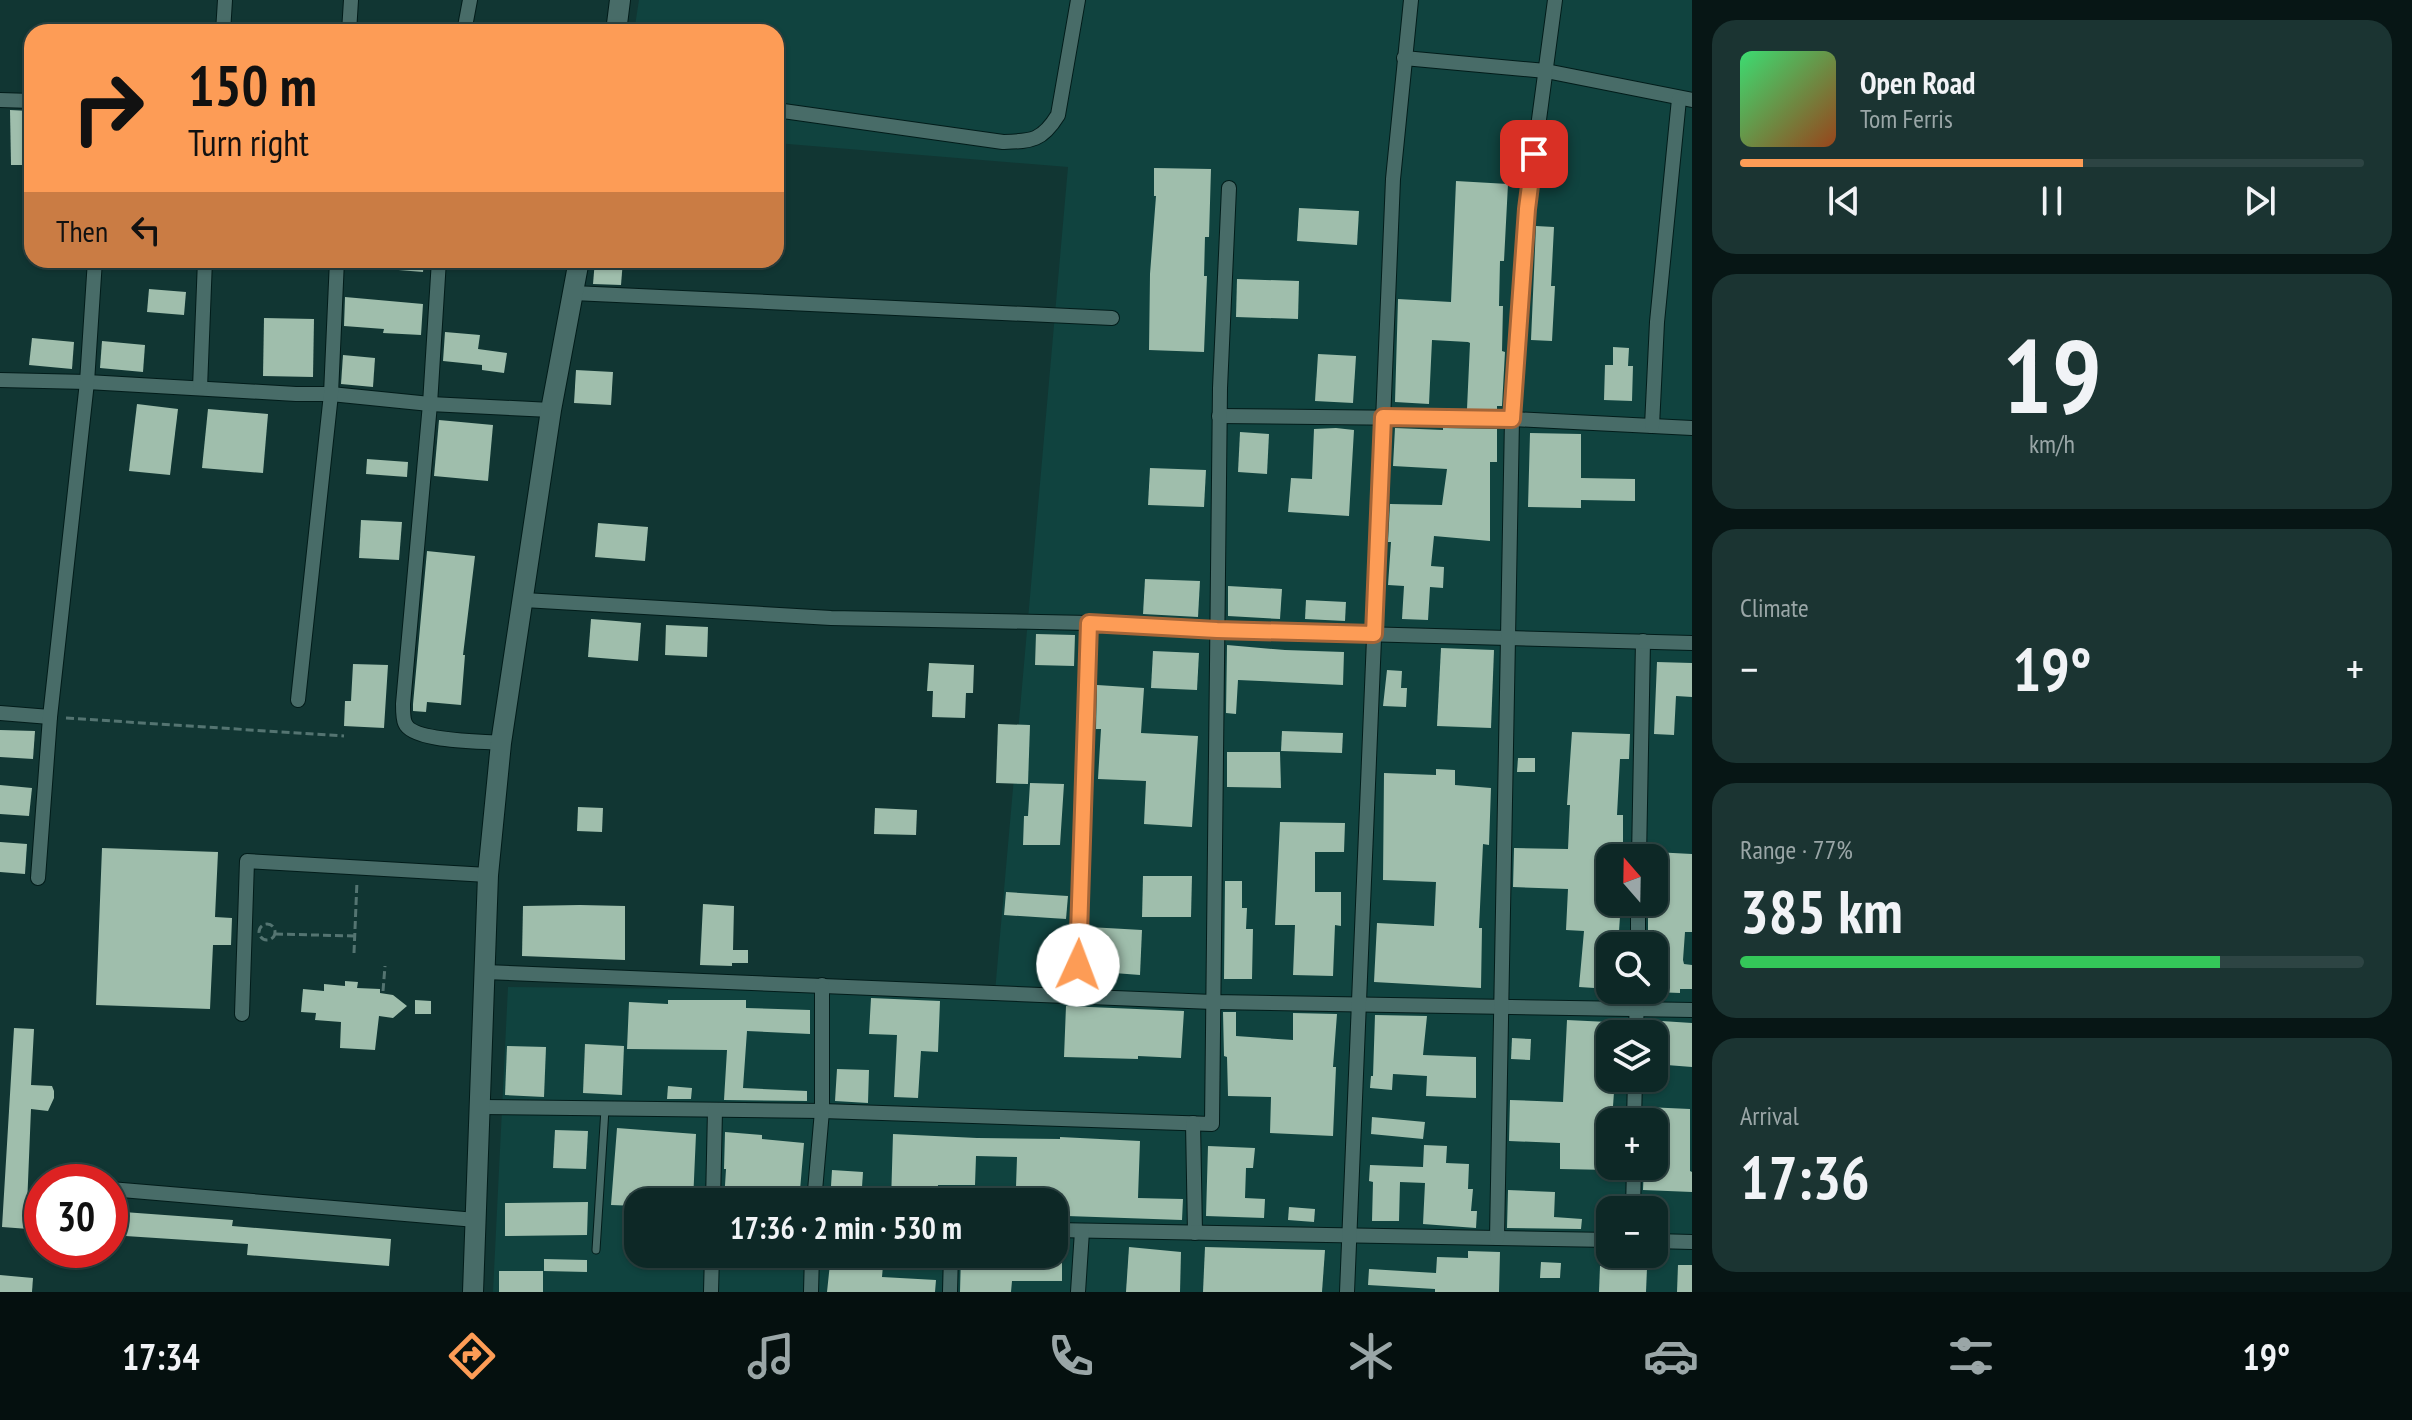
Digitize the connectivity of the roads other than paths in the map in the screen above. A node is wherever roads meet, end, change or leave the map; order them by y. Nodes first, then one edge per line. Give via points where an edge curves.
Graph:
1 (225, 0) edge
2 (351, 0) edge
3 (470, 0) edge
4 (620, 0) edge
5 (1078, 0) edge
6 (1411, 0) edge
7 (1555, 0) edge
8 (224, 24) edge
9 (350, 24) edge
10 (466, 24) edge
11 (617, 24) edge
12 (1404, 58) junction
13 (1546, 71) junction
14 (0, 100) edge
15 (1686, 100) edge
16 (24, 101) edge
17 (784, 111) edge
18 (1229, 188) dead end
19 (94, 268) edge
20 (205, 268) edge
21 (337, 268) edge
22 (438, 268) edge
23 (578, 268) edge
24 (573, 293) junction
25 (1112, 318) dead end
26 (0, 380) edge
27 (87, 382) junction
28 (200, 388) junction
29 (331, 394) junction
30 (430, 404) junction
31 (551, 410) junction
32 (1219, 416) junction
33 (1383, 417) junction
34 (1512, 419) junction
35 (1652, 426) junction
36 (1692, 428) edge
37 (524, 600) junction
38 (1089, 623) junction
39 (1217, 630) junction
40 (1374, 634) junction
41 (1508, 638) junction
42 (1643, 641) junction
43 (1692, 643) edge
44 (298, 700) dead end
45 (0, 713) edge
46 (50, 717) junction
47 (501, 743) junction
48 (1639, 844) edge
49 (488, 875) junction
50 (38, 878) dead end
51 (485, 972) junction
52 (822, 985) junction
53 (1077, 997) junction
54 (1213, 1002) junction
55 (1636, 1004) edge
56 (1358, 1005) junction
57 (1501, 1007) junction
58 (1636, 1009) junction
59 (1692, 1010) edge
60 (242, 1014) dead end
61 (1636, 1020) edge
62 (480, 1107) junction
63 (605, 1109) junction
64 (715, 1110) junction
65 (822, 1111) junction
66 (1193, 1123) junction
67 (713, 1188) edge
68 (815, 1188) edge
69 (128, 1191) edge
70 (476, 1220) junction
71 (1068, 1230) edge
72 (1082, 1231) junction
73 (1195, 1233) junction
74 (1348, 1236) junction
75 (1497, 1238) junction
76 (1596, 1240) edge
77 (1668, 1241) edge
78 (1692, 1242) edge
79 (596, 1250) dead end
80 (712, 1268) edge
81 (812, 1268) edge
82 (951, 1268) edge
83 (473, 1292) edge
84 (711, 1292) edge
85 (811, 1292) edge
86 (950, 1292) edge
87 (1078, 1292) edge
88 (1347, 1292) edge

1 - 8 street
2 - 9 street
3 - 10 street
4 - 11 street
5 - 17 street via 1058,115 1031,141 1003,142
6 - 12 street
7 - 13 street
12 - 13 street
12 - 33 street
13 - 15 street
13 - 34 street via 1527,209
14 - 16 street
15 - 35 street via 1657,322
18 - 32 street
19 - 27 street
20 - 28 street
21 - 29 street
22 - 30 street
23 - 24 street
24 - 25 street
24 - 31 street
26 - 27 street
27 - 28 street
27 - 46 street
28 - 29 street
29 - 30 street
29 - 44 street
30 - 31 street
30 - 47 street via 405,724 426,736
31 - 37 street
32 - 33 street
32 - 39 street
33 - 34 street
33 - 40 street
34 - 35 street
34 - 41 street
35 - 36 street
37 - 38 street via 831,618
37 - 47 street
38 - 39 street
38 - 53 street
39 - 40 street
39 - 54 street
40 - 41 street
40 - 56 street
41 - 42 street
41 - 57 street
42 - 43 street
42 - 48 street
45 - 46 street
46 - 50 street
47 - 49 street
49 - 51 street
49 - 60 street via 247,861
51 - 52 street
51 - 62 street
52 - 53 street
52 - 65 street
53 - 54 street
54 - 56 street
54 - 66 street via 1212,1124
55 - 58 street
56 - 57 street
56 - 74 street
57 - 58 street
57 - 75 street
58 - 59 street
58 - 61 street
62 - 63 street
62 - 70 street
63 - 64 street
63 - 79 lane
64 - 65 street
64 - 67 street
65 - 66 street
65 - 68 street
66 - 73 street
69 - 70 street
70 - 83 street
71 - 72 street
72 - 73 street
72 - 87 street
73 - 74 street
74 - 75 street
74 - 88 street
75 - 76 street
77 - 78 street
80 - 84 street
81 - 85 street
82 - 86 street

